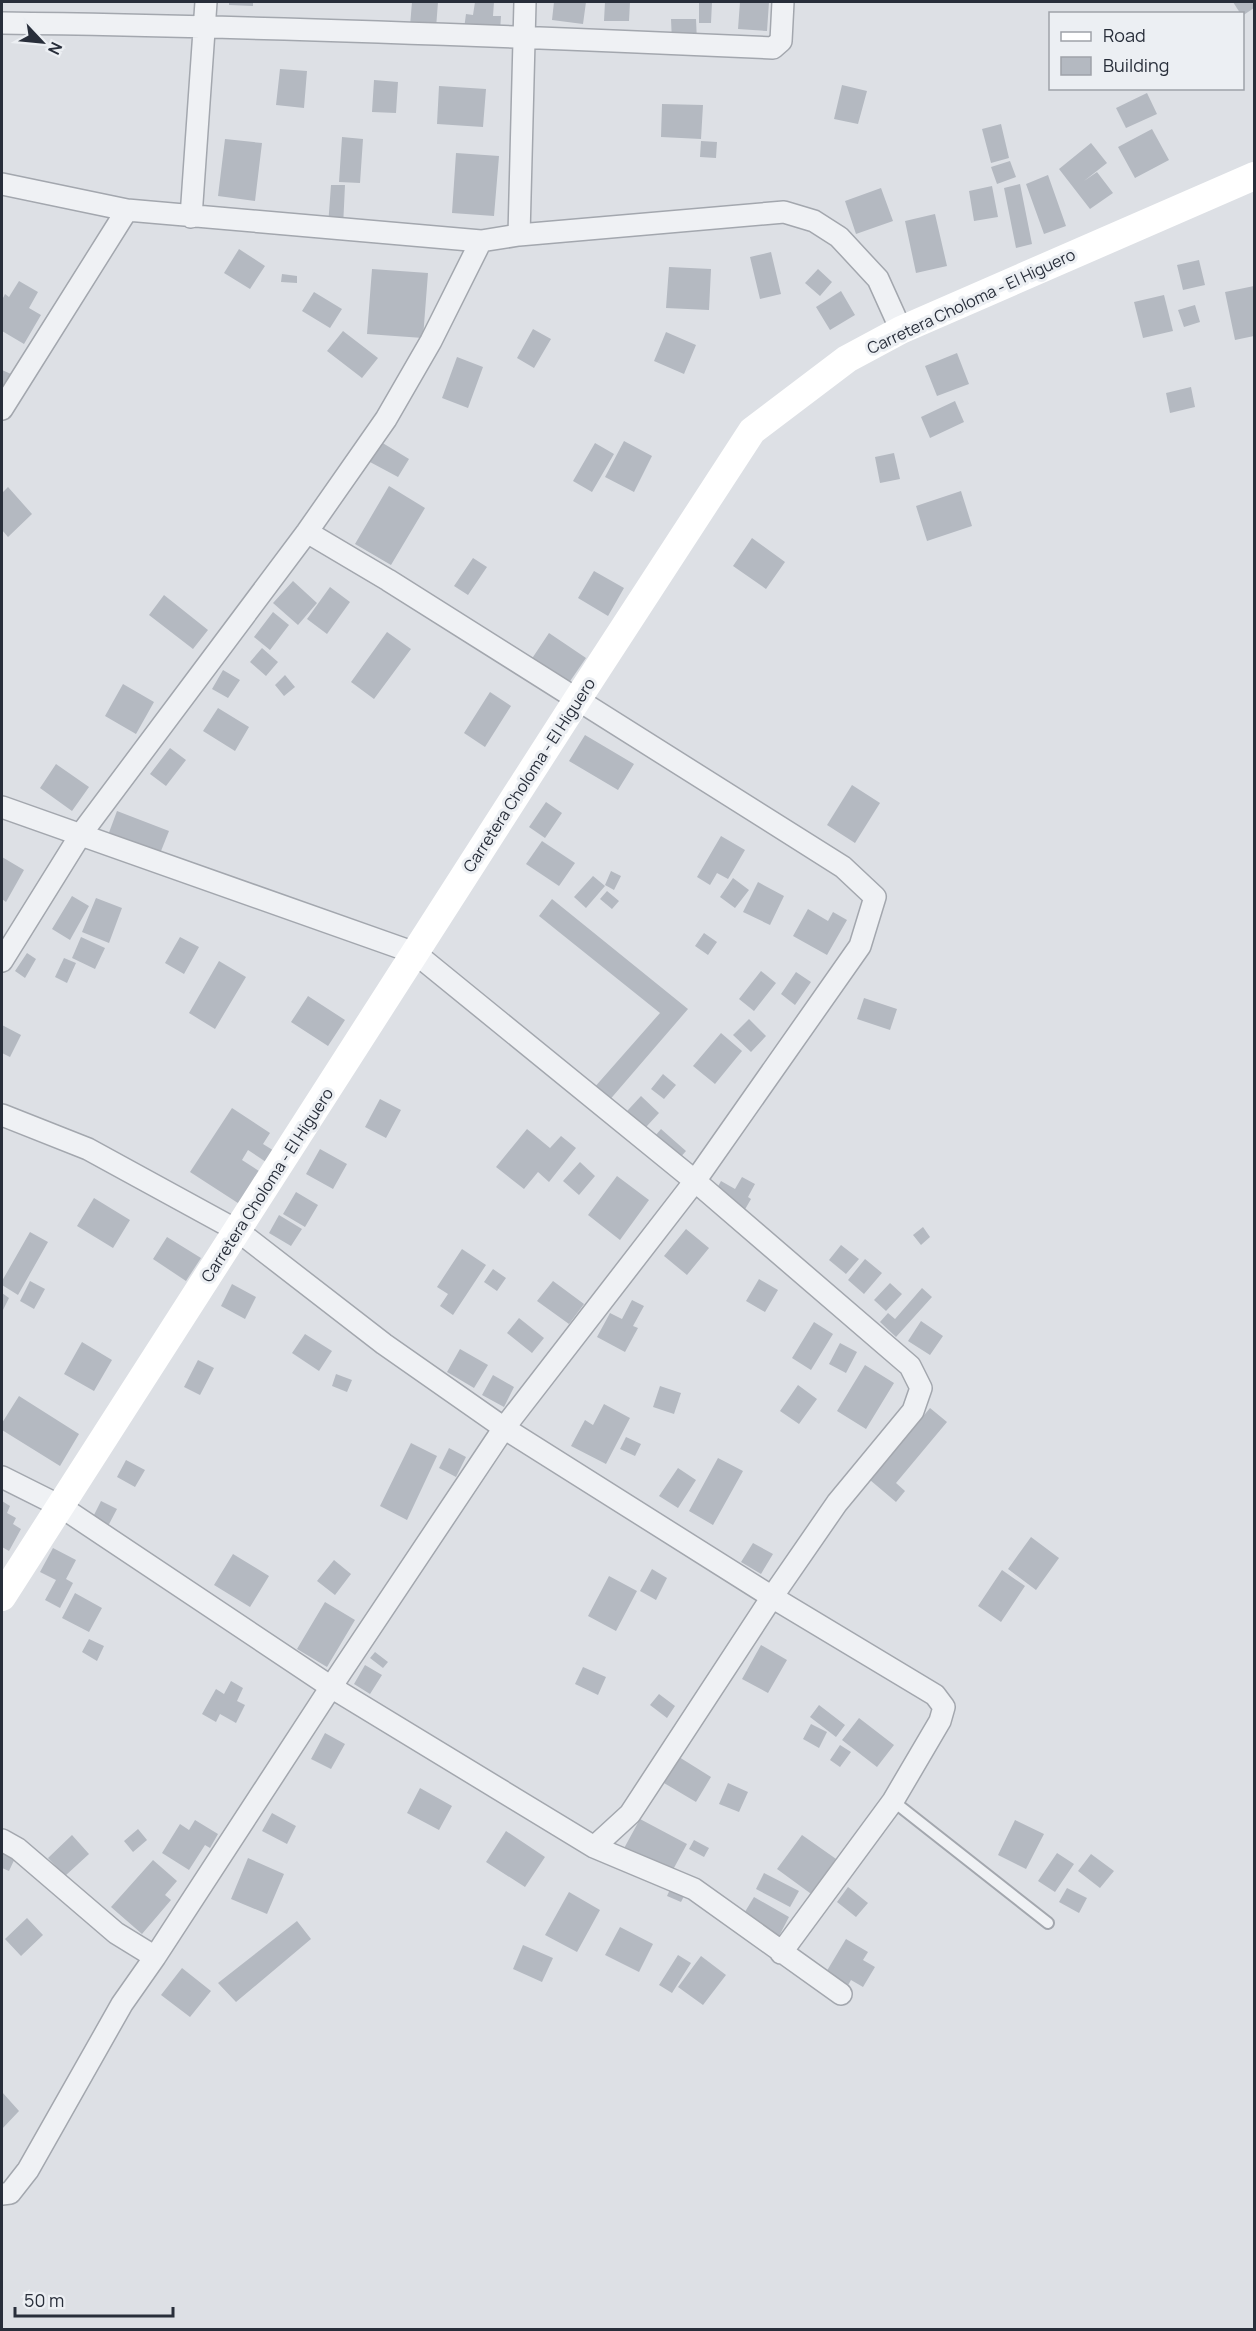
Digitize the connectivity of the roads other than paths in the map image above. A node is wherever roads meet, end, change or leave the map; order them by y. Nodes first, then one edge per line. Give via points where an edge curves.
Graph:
1 (206, 2) edge
2 (525, 2) edge
3 (783, 2) edge
4 (2, 23) edge
5 (205, 25) junction
6 (523, 36) junction
7 (1254, 176) edge
8 (2, 184) edge
9 (127, 210) junction
10 (191, 217) junction
11 (519, 234) junction
12 (481, 241) junction
13 (901, 330) junction
14 (2, 409) edge
15 (307, 532) junction
16 (577, 700) junction
17 (2, 807) edge
18 (81, 834) junction
19 (415, 953) junction
20 (2, 961) edge
21 (2, 1115) edge
22 (694, 1181) junction
23 (238, 1231) junction
24 (504, 1428) junction
25 (2, 1477) edge
26 (60, 1506) junction
27 (2, 1597) edge
28 (772, 1597) junction
29 (331, 1687) junction
30 (893, 1801) junction
31 (2, 1840) edge
32 (594, 1847) junction
33 (1048, 1923) dead end
34 (781, 1953) junction
35 (155, 1957) junction
36 (841, 1994) dead end
37 (2, 2194) edge

1 - 5 street
2 - 6 street
3 - 6 street via 781,41 773,48
4 - 5 street
5 - 6 street
5 - 10 street
6 - 11 street
7 - 13 street, Carretera Choloma - El Higuero
8 - 9 street
9 - 10 street
9 - 14 street
10 - 12 street
11 - 12 street
11 - 13 street via 784,212 814,221 839,237 878,279
12 - 15 street via 386,420
13 - 16 street, Carretera Choloma - El Higuero via 847,359 752,431
15 - 16 street
15 - 18 street
16 - 19 street, Carretera Choloma - El Higuero
16 - 22 street via 843,867 875,897 860,946
17 - 18 street
18 - 19 street
18 - 20 street
19 - 22 street
19 - 23 street, Carretera Choloma - El Higuero
21 - 23 street via 88,1149
22 - 24 street
22 - 28 street via 910,1366 921,1388 913,1411 837,1503
23 - 24 street via 384,1344
23 - 26 street, Carretera Choloma - El Higuero
24 - 28 street
24 - 29 street
25 - 26 street
26 - 27 street, Carretera Choloma - El Higuero
26 - 29 street
28 - 30 street via 935,1695 944,1707 940,1722
28 - 32 street via 630,1814
29 - 32 street
29 - 35 street
30 - 33 lane
30 - 34 street
31 - 35 street via 18,1849 116,1933
32 - 34 street via 694,1889
34 - 36 street
35 - 37 street via 122,2004 28,2170 10,2193

